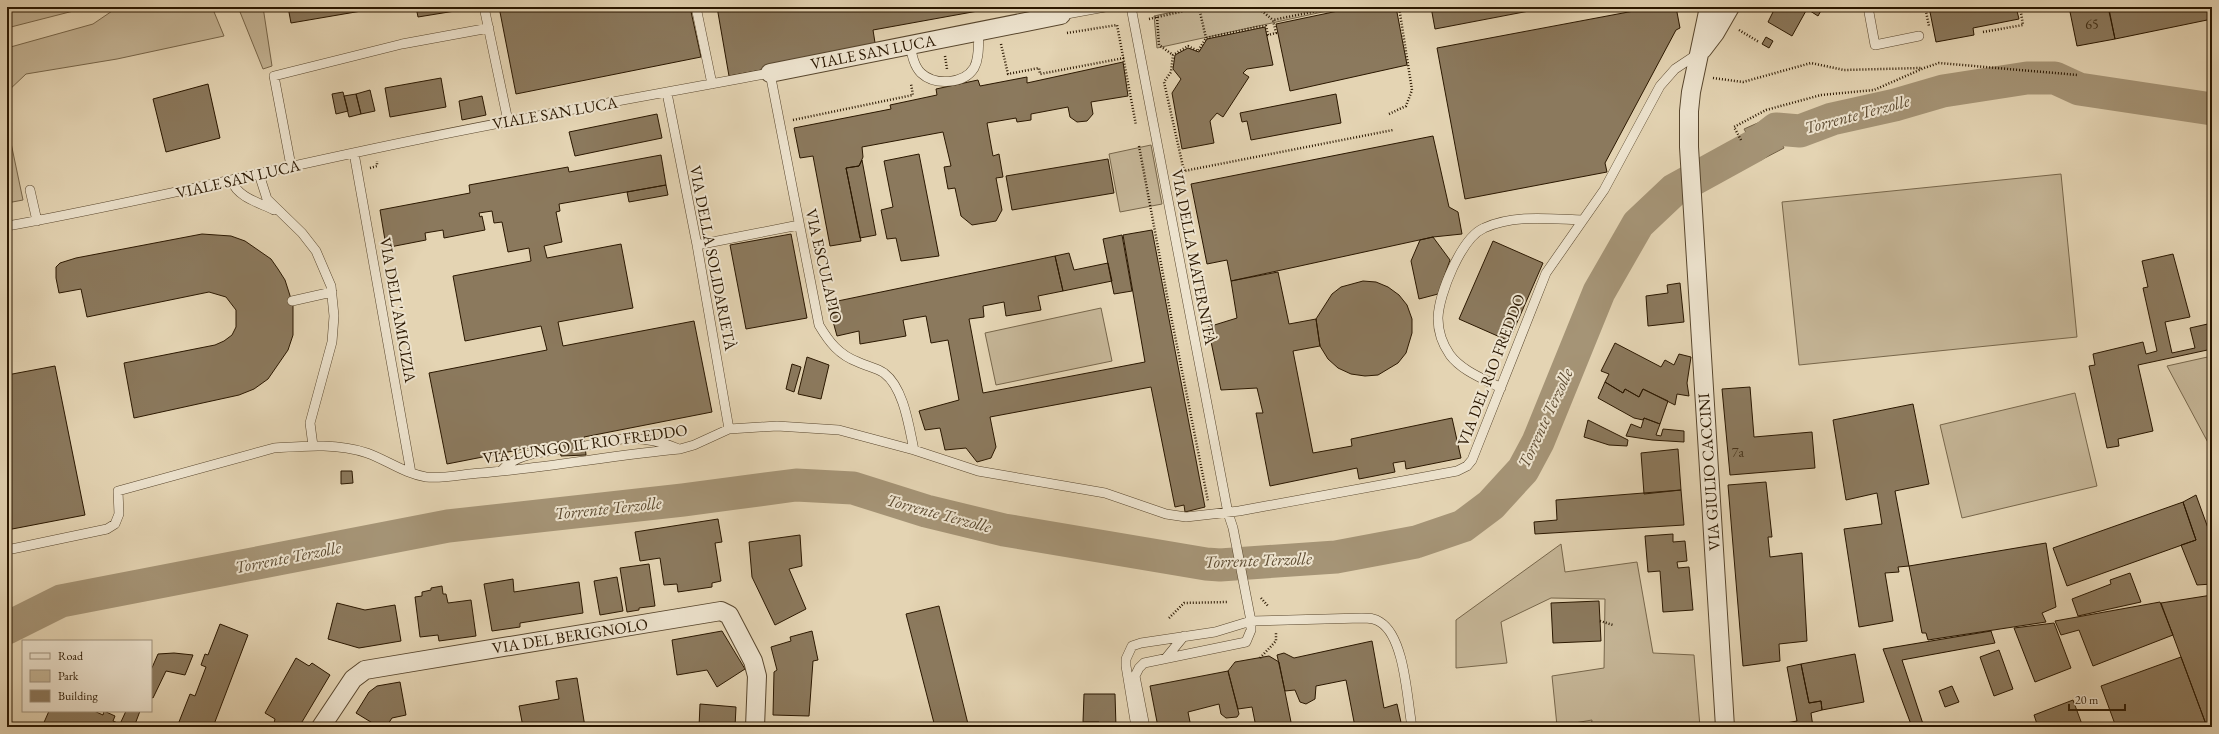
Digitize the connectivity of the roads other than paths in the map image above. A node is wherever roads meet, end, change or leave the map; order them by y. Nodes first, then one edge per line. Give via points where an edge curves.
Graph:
1 (484, 7) edge
2 (696, 7) edge
3 (1105, 7) edge
4 (1131, 7) edge
5 (1709, 7) edge
6 (1730, 7) edge
7 (1868, 7) edge
8 (1061, 15) joint
9 (489, 28) junction
10 (979, 31) junction
11 (1919, 36) dead end
12 (910, 45) junction
13 (1700, 52) junction
14 (770, 73) junction
15 (712, 84) junction
16 (667, 93) junction
17 (508, 121) junction
18 (354, 153) junction
19 (291, 166) junction
20 (259, 174) junction
21 (232, 181) junction
22 (30, 190) dead end
23 (280, 213) junction
24 (1583, 220) junction
25 (37, 221) junction
26 (799, 225) junction
27 (7, 226) edge
28 (697, 245) junction
29 (332, 292) junction
30 (292, 301) dead end
31 (1501, 388) junction
32 (728, 429) junction
33 (313, 446) junction
34 (585, 446) dead end
35 (560, 449) dead end
36 (680, 449) junction
37 (914, 450) junction
38 (501, 471) junction
39 (411, 473) junction
40 (1228, 513) junction
41 (7, 550) edge
42 (1251, 621) junction
43 (1184, 636) junction
44 (1166, 658) junction
45 (321, 727) edge
46 (755, 727) edge
47 (1136, 727) edge
48 (1145, 727) edge
49 (1412, 727) edge
50 (1725, 727) edge

1 - 9 lane
2 - 15 lane
3 - 8 lane, VIALE SAN LUCA
4 - 40 lane, VIA DELLA MATERNITÀ
5 - 13 street, VIA GIULIO CACCINI
6 - 13 street
7 - 11 lane via 1875,45
8 - 10 street, VIALE SAN LUCA
9 - 17 lane
9 - 19 lane via 402,44 274,76
10 - 12 street, VIALE SAN LUCA
10 - 12 lane via 974,66 964,77 956,80 939,81 928,78 916,67
12 - 14 street, VIALE SAN LUCA
13 - 24 lane via 1680,65 1660,86 1607,184
13 - 50 street, VIA GIULIO CACCINI via 1688,111 1689,147
14 - 15 lane, VIALE SAN LUCA
14 - 26 lane, VIA ESCULAPIO
15 - 16 lane, VIALE SAN LUCA
16 - 17 lane, VIALE SAN LUCA
16 - 28 lane, VIA DELLA SOLIDARIETÀ
17 - 18 lane, VIALE SAN LUCA
18 - 19 lane, VIALE SAN LUCA
18 - 39 lane, VIA DELL'AMICIZIA
19 - 20 lane, VIALE SAN LUCA
20 - 21 lane, VIALE SAN LUCA
20 - 23 lane via 267,199
21 - 23 lane via 240,193
21 - 25 lane, VIALE SAN LUCA
22 - 25 lane
23 - 29 lane via 302,233 316,251
24 - 31 lane, VIA DEL RIO FREDDO via 1543,278
24 - 31 lane via 1522,219 1490,225 1473,236 1452,270 1438,317 1444,344 1449,354 1461,365
25 - 27 lane, VIALE SAN LUCA
26 - 28 lane
26 - 37 lane, VIA ESCULAPIO via 819,325 826,338 845,357 884,373 890,380 906,414
28 - 32 lane, VIA DELLA SOLIDARIETÀ
29 - 30 lane
29 - 33 lane via 332,342 310,423
31 - 40 lane, VIA DEL RIO FREDDO via 1472,460 1457,471
32 - 36 lane, VIA LUNGO IL RIO FREDDO
32 - 37 lane, VIA LUNGO IL RIO FREDDO via 777,426 839,430
33 - 39 lane, VIA LUNGO IL RIO FREDDO via 353,449
33 - 41 lane, VIA LUNGO IL RIO FREDDO via 274,448 118,491 119,514 115,524 107,529
34 - 36 lane via 638,437 660,441
35 - 38 lane via 516,459
36 - 38 lane, VIA LUNGO IL RIO FREDDO
37 - 40 lane, VIA LUNGO IL RIO FREDDO via 995,475 1105,492 1171,515 1198,517
38 - 39 lane, VIA LUNGO IL RIO FREDDO via 427,477
40 - 42 lane, VIA DELLA MATERNITÀ
42 - 43 lane via 1215,632
42 - 44 lane via 1251,630 1246,642
42 - 49 lane via 1362,618 1380,621 1390,632 1400,657
43 - 44 lane
43 - 47 lane via 1141,643 1129,650 1126,666
44 - 48 lane via 1144,663 1135,676
45 - 46 street, VIA DEL BERIGNOLO via 353,679 365,670 721,611 729,615 753,661 757,676

